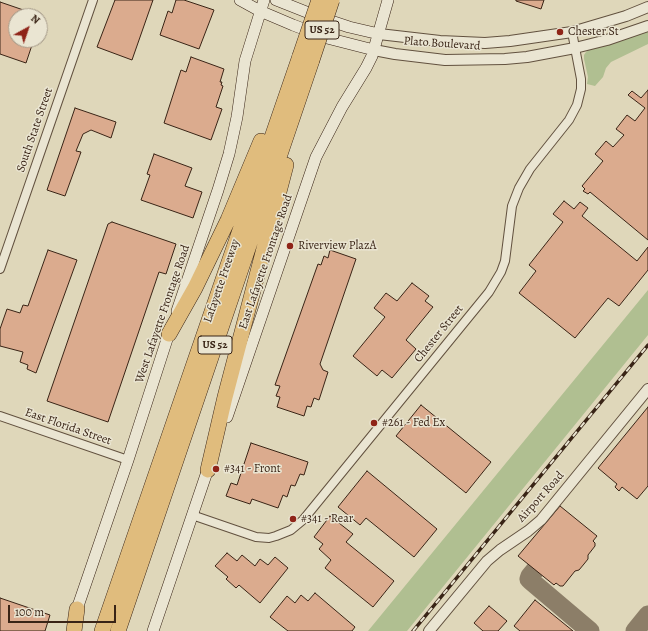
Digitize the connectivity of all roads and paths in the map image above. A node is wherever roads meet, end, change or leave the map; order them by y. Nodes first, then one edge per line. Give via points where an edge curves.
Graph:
1 (93, 0) edge
2 (240, 0) edge
3 (264, 0) edge
4 (276, 0) edge
5 (319, 0) edge
6 (332, 0) edge
7 (388, 0) edge
8 (648, 7) edge
9 (260, 11) junction
10 (648, 26) edge
11 (572, 32) junction
12 (379, 34) junction
13 (575, 48) junction
14 (374, 50) junction
15 (304, 62) junction
16 (0, 269) edge
17 (169, 334) junction
18 (648, 389) edge
19 (0, 416) edge
20 (128, 460) junction
21 (208, 470) junction
22 (192, 515) junction
23 (77, 609) junction
24 (69, 631) edge
25 (74, 631) edge
26 (102, 631) edge
27 (118, 631) edge
28 (153, 631) edge
29 (429, 631) edge

1 - 16 street, South State Street
2 - 9 main road, Plato Boulevard
3 - 9 main road, West Lafayette Frontage Road
4 - 12 main road, Plato Boulevard via 319,18
5 - 15 highway, Lafayette Freeway / US 52, bridge
6 - 15 highway, Lafayette Freeway / US 52, bridge
7 - 12 main road, East Lafayette Frontage Road
8 - 11 street, Plato Boulevard
9 - 14 main road, Plato Boulevard via 327,38
9 - 17 main road, West Lafayette Frontage Road via 245,61 229,154
10 - 13 street, Plato Boulevard
11 - 12 street, Plato Boulevard via 485,43 424,40
11 - 13 street, Chester Street
12 - 14 main road, East Lafayette Frontage Road
13 - 14 street, Plato Boulevard via 527,57 480,60 440,59
13 - 22 street, Chester Street via 581,79 577,105 569,120 530,169 519,188 512,206 505,261 496,281 308,514 291,530 269,538 256,537
14 - 21 main road, East Lafayette Frontage Road via 316,157
15 - 17 highway via 273,112 228,220
15 - 21 highway via 290,149
15 - 26 highway, Lafayette Freeway / US 52
15 - 27 highway, Lafayette Freeway / US 52
17 - 20 main road, West Lafayette Frontage Road
18 - 29 street, Airport Road via 541,520 487,561
19 - 20 street, East Florida Street
20 - 23 main road, West Lafayette Frontage Road
21 - 22 main road, East Lafayette Frontage Road
22 - 28 main road, East Lafayette Frontage Road
23 - 24 street, West Lafayette Frontage Road
23 - 25 highway

